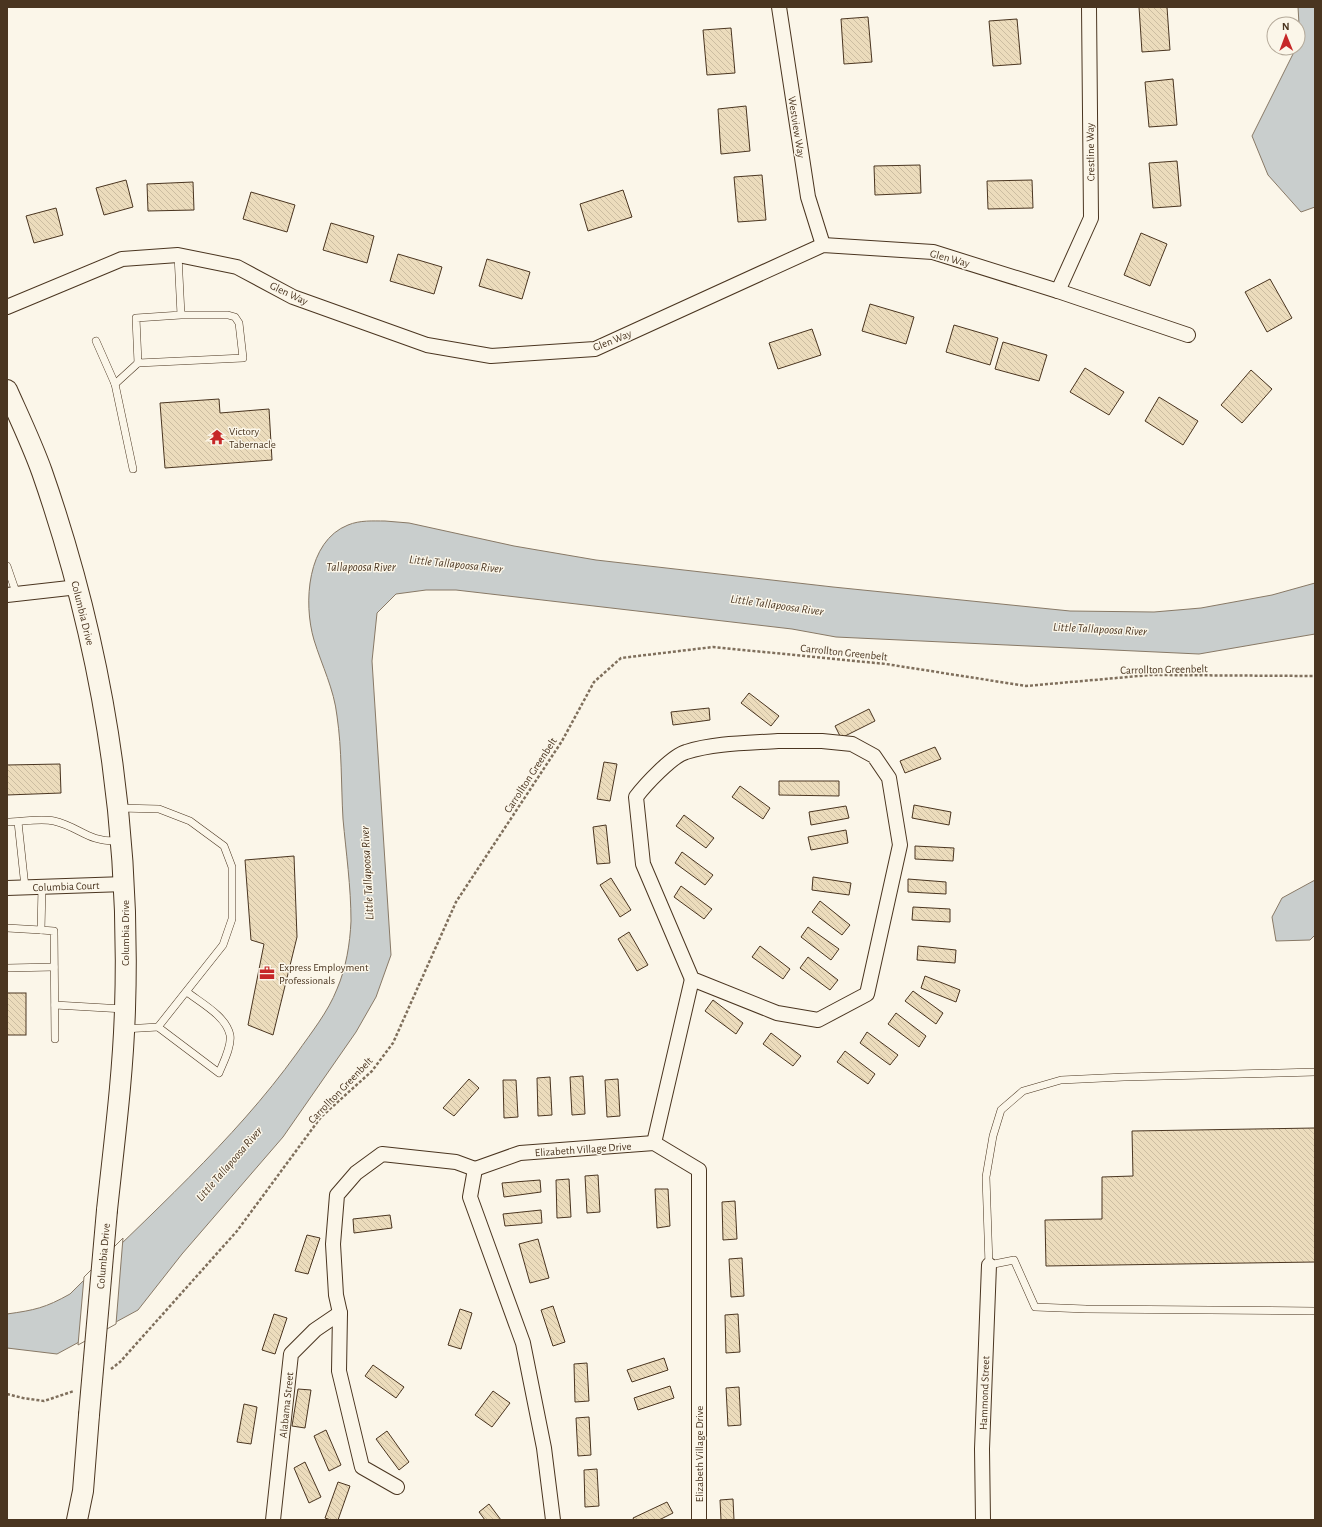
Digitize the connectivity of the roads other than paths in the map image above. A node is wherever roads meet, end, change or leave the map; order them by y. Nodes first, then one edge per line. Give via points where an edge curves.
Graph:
1 (778, 7) edge
2 (1089, 7) edge
3 (823, 245) junction
4 (178, 255) junction
5 (1058, 291) junction
6 (7, 307) edge
7 (181, 315) junction
8 (1188, 335) dead end
9 (96, 341) dead end
10 (138, 363) junction
11 (115, 384) junction
12 (7, 390) edge
13 (133, 469) dead end
14 (7, 566) edge
15 (78, 587) junction
16 (12, 595) edge
17 (119, 808) junction
18 (7, 822) edge
19 (18, 822) junction
20 (122, 841) junction
21 (125, 884) junction
22 (24, 887) junction
23 (42, 887) junction
24 (7, 888) edge
25 (7, 928) edge
26 (41, 930) junction
27 (54, 967) junction
28 (7, 968) edge
29 (692, 979) junction
30 (187, 992) junction
31 (55, 1005) junction
32 (125, 1009) junction
33 (158, 1027) junction
34 (124, 1029) junction
35 (55, 1039) dead end
36 (1315, 1072) edge
37 (654, 1143) junction
38 (475, 1169) junction
39 (989, 1265) junction
40 (1315, 1311) edge
41 (340, 1313) junction
42 (397, 1488) dead end
43 (83, 1491) junction
44 (77, 1520) edge
45 (87, 1520) edge
46 (273, 1520) edge
47 (553, 1520) edge
48 (698, 1520) edge
49 (984, 1520) edge

1 - 3 street, Westview Way via 808,196
2 - 5 street, Crestline Way via 1091,218
3 - 4 street, Glen Way via 595,349 491,356 427,345 293,296 237,267
3 - 5 street, Glen Way via 933,252
4 - 6 street, Glen Way via 122,259
4 - 7 lane
5 - 8 street, Glen Way
7 - 10 lane via 136,318
7 - 10 lane via 235,317 239,323 244,358
9 - 11 lane
10 - 11 lane
11 - 13 lane
12 - 15 main road, Columbia Drive via 41,470
14 - 16 lane
15 - 16 street
15 - 17 main road, Columbia Drive via 99,678
17 - 20 main road, Columbia Drive
17 - 30 lane via 159,809 190,821 224,846 232,867 232,919 223,945
18 - 19 lane
19 - 20 lane via 52,821 94,839
19 - 22 lane
20 - 21 main road, Columbia Drive
21 - 23 street, Columbia Court
21 - 32 main road, Columbia Drive
22 - 23 street, Columbia Court
22 - 24 street, Columbia Court
23 - 26 lane
25 - 26 lane
26 - 27 lane via 54,931
27 - 28 lane
27 - 31 lane
29 - 29 street via 643,864 636,797 651,778 684,752 729,744 822,741 852,744 874,756 889,778 900,845 867,994 818,1020 777,1013
29 - 37 street
30 - 33 lane
30 - 33 lane via 224,1021 230,1036 227,1053 218,1073
31 - 32 lane
31 - 35 lane
32 - 34 main road, Columbia Drive
33 - 34 lane
34 - 43 main road, Columbia Drive, bridge
36 - 39 lane via 1061,1080 1023,1091 1001,1110 993,1136 986,1177
37 - 38 street, Elizabeth Village Drive via 520,1153
37 - 48 street, Elizabeth Village Drive via 699,1170
38 - 41 street via 456,1162 382,1154 356,1173 337,1195 333,1244 336,1295
38 - 47 street via 470,1197 523,1343 544,1448
39 - 40 lane via 1014,1260 1035,1307
39 - 49 street, Hammond Street via 982,1450
41 - 42 street via 339,1371 362,1467
41 - 46 street, Alabama Street via 315,1330 291,1354
43 - 44 main road, Columbia Drive
43 - 45 main road, Columbia Drive

